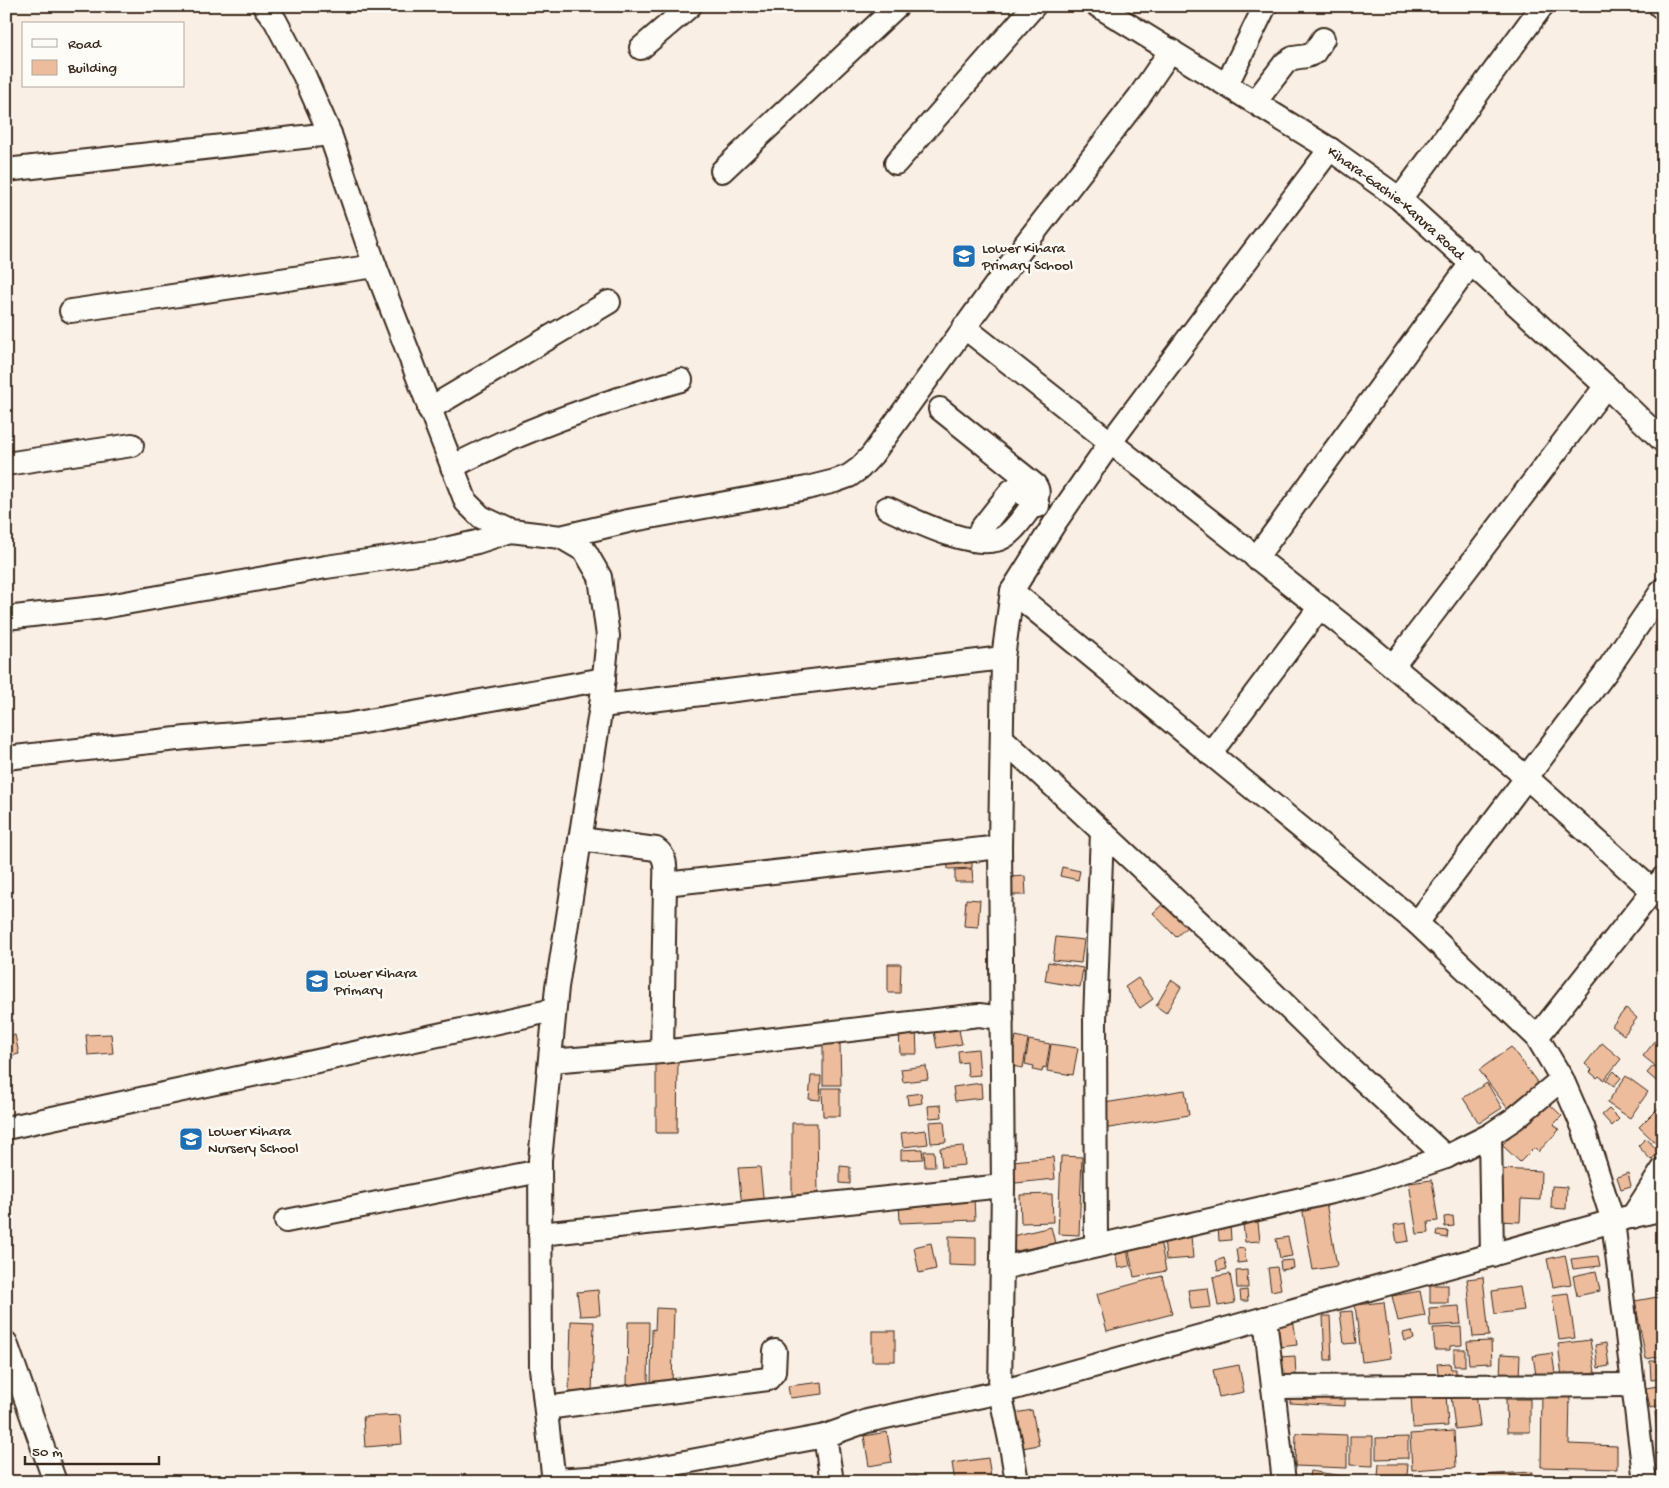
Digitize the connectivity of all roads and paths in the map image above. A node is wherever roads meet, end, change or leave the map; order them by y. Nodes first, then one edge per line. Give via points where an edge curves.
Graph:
1 (264, 6) edge
2 (690, 6) edge
3 (897, 6) edge
4 (1034, 6) edge
5 (1098, 6) edge
6 (1265, 6) edge
7 (1542, 6) edge
8 (1324, 39) dead end
9 (641, 48) dead end
10 (1171, 50) junction
11 (1227, 84) junction
12 (1256, 101) junction
13 (330, 134) junction
14 (1330, 148) junction
15 (896, 163) dead end
16 (6, 170) edge
17 (722, 171) dead end
18 (1400, 199) junction
19 (1472, 262) junction
20 (375, 266) junction
21 (609, 302) dead end
22 (71, 311) dead end
23 (964, 327) junction
24 (681, 380) dead end
25 (1606, 386) junction
26 (429, 409) junction
27 (940, 409) dead end
28 (1663, 441) edge
29 (1110, 443) junction
30 (132, 445) dead end
31 (6, 464) edge
32 (452, 467) junction
33 (1034, 503) junction
34 (888, 508) dead end
35 (1056, 521) junction
36 (511, 531) junction
37 (561, 537) junction
38 (1256, 558) junction
39 (1663, 589) edge
40 (1012, 591) junction
41 (1320, 607) junction
42 (6, 618) edge
43 (1004, 658) junction
44 (1393, 666) junction
45 (604, 679) junction
46 (601, 706) junction
47 (1003, 739) junction
48 (1210, 754) junction
49 (6, 758) edge
50 (1526, 777) junction
51 (1102, 832) junction
52 (580, 839) junction
53 (1000, 847) junction
54 (665, 884) junction
55 (1658, 884) edge
56 (1417, 923) junction
57 (554, 1010) junction
58 (1002, 1018) junction
59 (1537, 1037) junction
60 (662, 1052) junction
61 (550, 1061) junction
62 (1562, 1079) junction
63 (6, 1128) edge
64 (1490, 1135) junction
65 (1446, 1157) junction
66 (1663, 1169) edge
67 (540, 1171) junction
68 (1002, 1186) junction
69 (1663, 1209) edge
70 (1622, 1219) junction
71 (286, 1221) dead end
72 (540, 1234) junction
73 (1096, 1246) junction
74 (1492, 1255) junction
75 (1002, 1268) junction
76 (1265, 1318) junction
77 (6, 1343) edge
78 (775, 1351) dead end
79 (1633, 1385) junction
80 (1274, 1387) junction
81 (1000, 1392) junction
82 (546, 1408) junction
83 (825, 1436) junction
84 (554, 1481) edge
85 (54, 1482) edge
86 (832, 1482) edge
87 (1017, 1482) edge
88 (1284, 1482) edge
89 (1645, 1482) edge

1 - 13 street via 275,20 304,76
2 - 9 street
3 - 17 street
4 - 15 street
5 - 10 street, Kihara-Gachie-Karura Road
6 - 11 street
7 - 18 street
8 - 12 street via 1314,53 1285,63
10 - 11 street, Kihara-Gachie-Karura Road
10 - 23 street via 1139,97
11 - 12 street, Kihara-Gachie-Karura Road
12 - 14 street, Kihara-Gachie-Karura Road
13 - 16 street
13 - 20 street
14 - 18 street, Kihara-Gachie-Karura Road
14 - 29 street
18 - 19 street, Kihara-Gachie-Karura Road
19 - 25 street, Kihara-Gachie-Karura Road
19 - 38 street
20 - 22 street
20 - 26 street
21 - 26 street
23 - 29 street
23 - 37 street via 872,455 849,476 807,488 628,521
24 - 32 street via 526,433
25 - 28 street, Kihara-Gachie-Karura Road
25 - 44 street
26 - 32 street
27 - 33 street via 1035,485 1039,495
29 - 35 street
29 - 38 street
30 - 31 street
32 - 36 street via 466,502 481,517
33 - 34 street via 1010,533 993,541 943,533
33 - 35 street
35 - 40 street
36 - 37 street
36 - 42 street via 436,551 104,606
37 - 45 street via 585,551 600,577 608,636
38 - 41 street
39 - 50 street via 1606,672
40 - 43 street
40 - 48 street
41 - 44 street
41 - 48 street
43 - 46 street
43 - 47 street
44 - 50 street
45 - 46 street
45 - 49 street via 346,725 186,738
46 - 52 street
47 - 51 street
47 - 53 street
48 - 56 street
50 - 55 street
50 - 56 street
51 - 65 street
51 - 73 street via 1095,1020
52 - 54 street via 656,849 662,853 665,862
52 - 57 street
53 - 54 street
53 - 58 street
54 - 60 street
55 - 59 street
56 - 59 street
57 - 61 street
57 - 63 street
58 - 60 street via 979,1015
58 - 68 street
59 - 62 street
60 - 61 street
61 - 67 street
62 - 64 street
62 - 70 street
64 - 65 street
64 - 74 street
65 - 73 street via 1366,1184
66 - 70 street
67 - 71 street
67 - 72 street
68 - 72 street
68 - 75 street
69 - 70 street
70 - 74 street
70 - 79 street
72 - 82 street via 540,1368
73 - 75 street
74 - 76 street
75 - 81 street
76 - 80 street
76 - 81 street
77 - 85 street
78 - 82 street via 774,1372 768,1379
79 - 80 street
79 - 89 street
80 - 88 street
81 - 83 street via 867,1421
81 - 87 street
82 - 84 street
83 - 84 street via 605,1477
83 - 86 street

